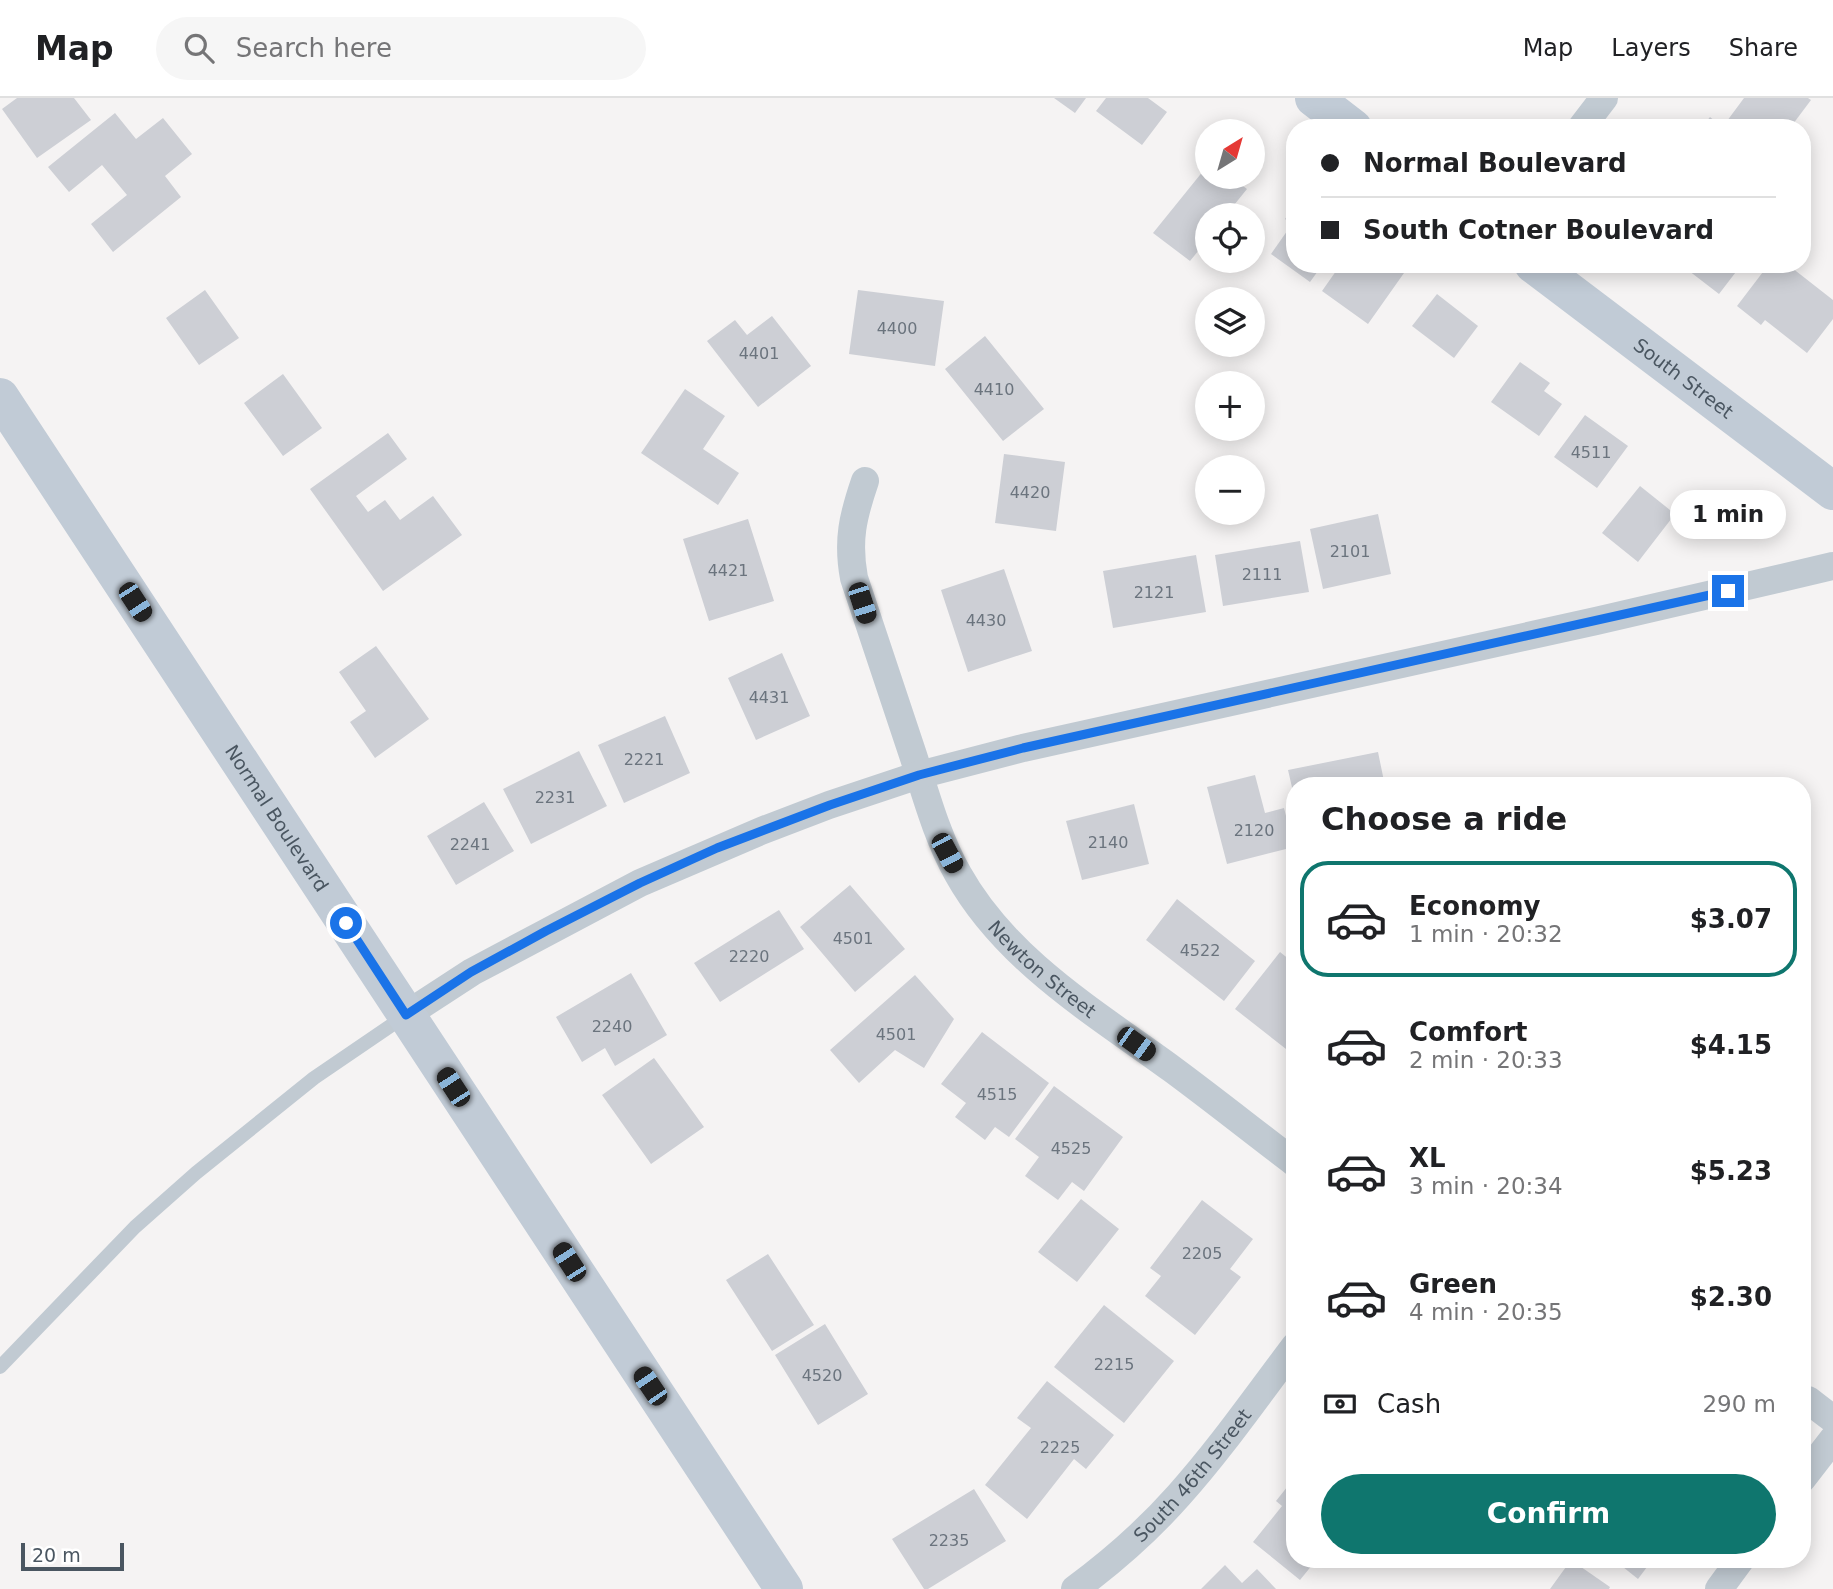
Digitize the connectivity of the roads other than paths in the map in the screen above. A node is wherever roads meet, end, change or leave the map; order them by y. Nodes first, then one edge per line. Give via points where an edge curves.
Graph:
1 (1314, 98) edge
2 (1604, 98) edge
3 (1341, 119) edge
4 (1588, 119) edge
5 (1545, 273) edge
6 (0, 397) edge
7 (865, 481) dead end
8 (1833, 491) edge
9 (1833, 566) edge
10 (919, 775) junction
11 (406, 1015) junction
12 (1286, 1156) edge
13 (1286, 1358) edge
14 (0, 1367) edge
15 (1811, 1402) edge
16 (1833, 1419) edge
17 (1833, 1439) edge
18 (1811, 1467) edge
19 (1734, 1568) edge
20 (784, 1589) edge
21 (1075, 1589) edge
22 (1719, 1589) edge

1 - 3 main road
2 - 4 street
5 - 8 main road, South Street
6 - 11 main road, Normal Boulevard
7 - 10 street, Newton Street via 854,514 853,570
9 - 10 street
10 - 11 street via 761,831 640,883 471,972
10 - 12 street, Newton Street via 936,828 958,874 1009,943 1099,1017
11 - 14 lane via 314,1078 196,1173 135,1227
11 - 20 main road, Normal Boulevard
13 - 21 street, South 46th Street via 1179,1494
15 - 16 street
17 - 18 street
19 - 22 street

